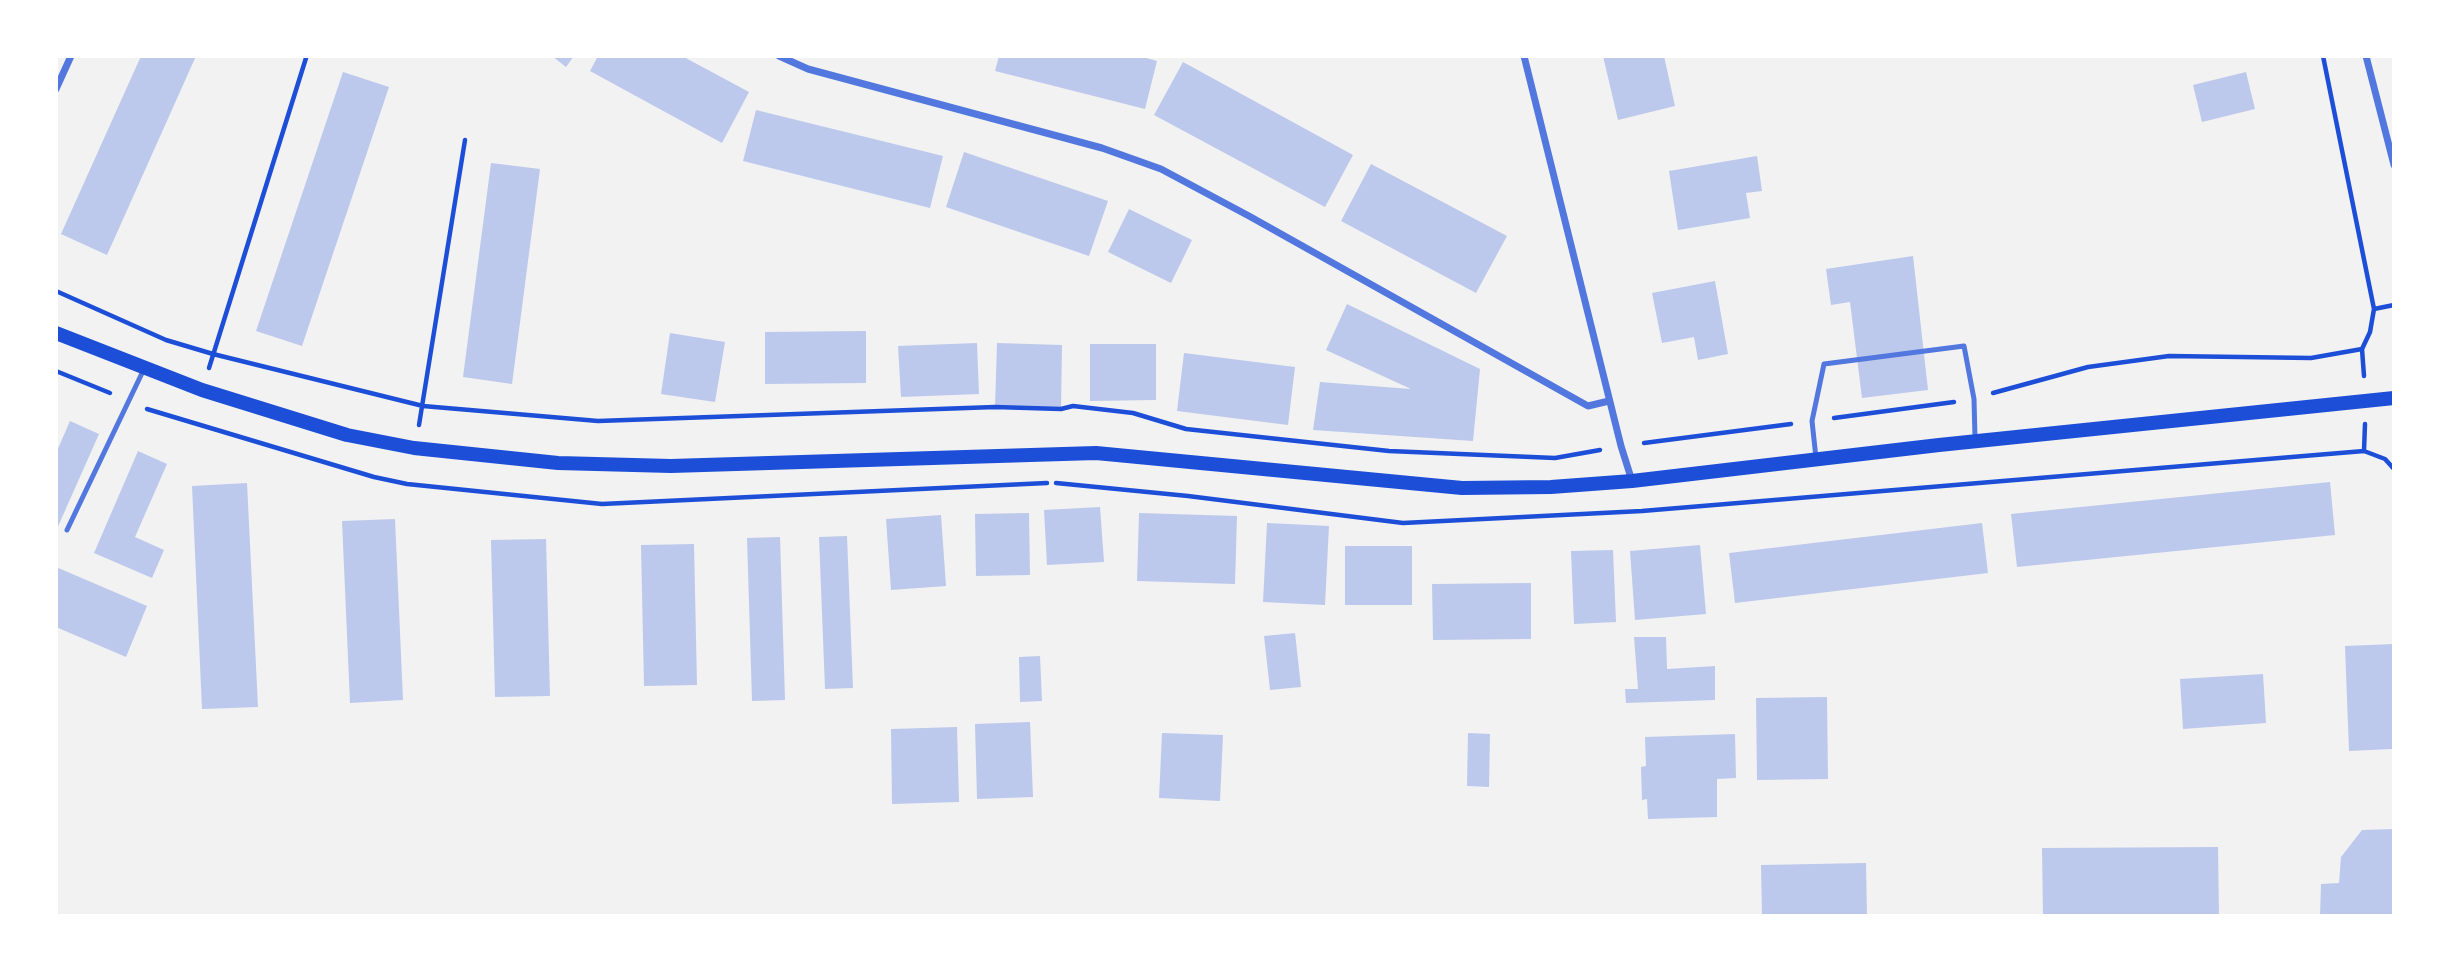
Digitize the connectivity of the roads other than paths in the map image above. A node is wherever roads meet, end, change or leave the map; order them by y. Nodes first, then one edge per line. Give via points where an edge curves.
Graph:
1 (71, 56) edge
2 (779, 56) edge
3 (1524, 56) edge
4 (2366, 56) edge
5 (56, 89) edge
6 (2394, 165) edge
7 (56, 334) edge
8 (145, 368) junction
9 (2394, 398) edge
10 (1609, 401) junction
11 (1975, 442) junction
12 (1816, 460) junction
13 (1632, 481) junction
14 (67, 530) dead end

1 - 5 street
2 - 10 street via 808,69 1102,148 1161,169 1588,406
3 - 10 street
4 - 6 street
7 - 8 main road
8 - 13 main road via 347,435 414,448 558,463 671,466 1096,453 1462,488
8 - 14 lane
9 - 11 main road
10 - 13 street
11 - 12 main road
11 - 12 lane via 1974,398 1964,346 1824,364 1812,421
12 - 13 main road

